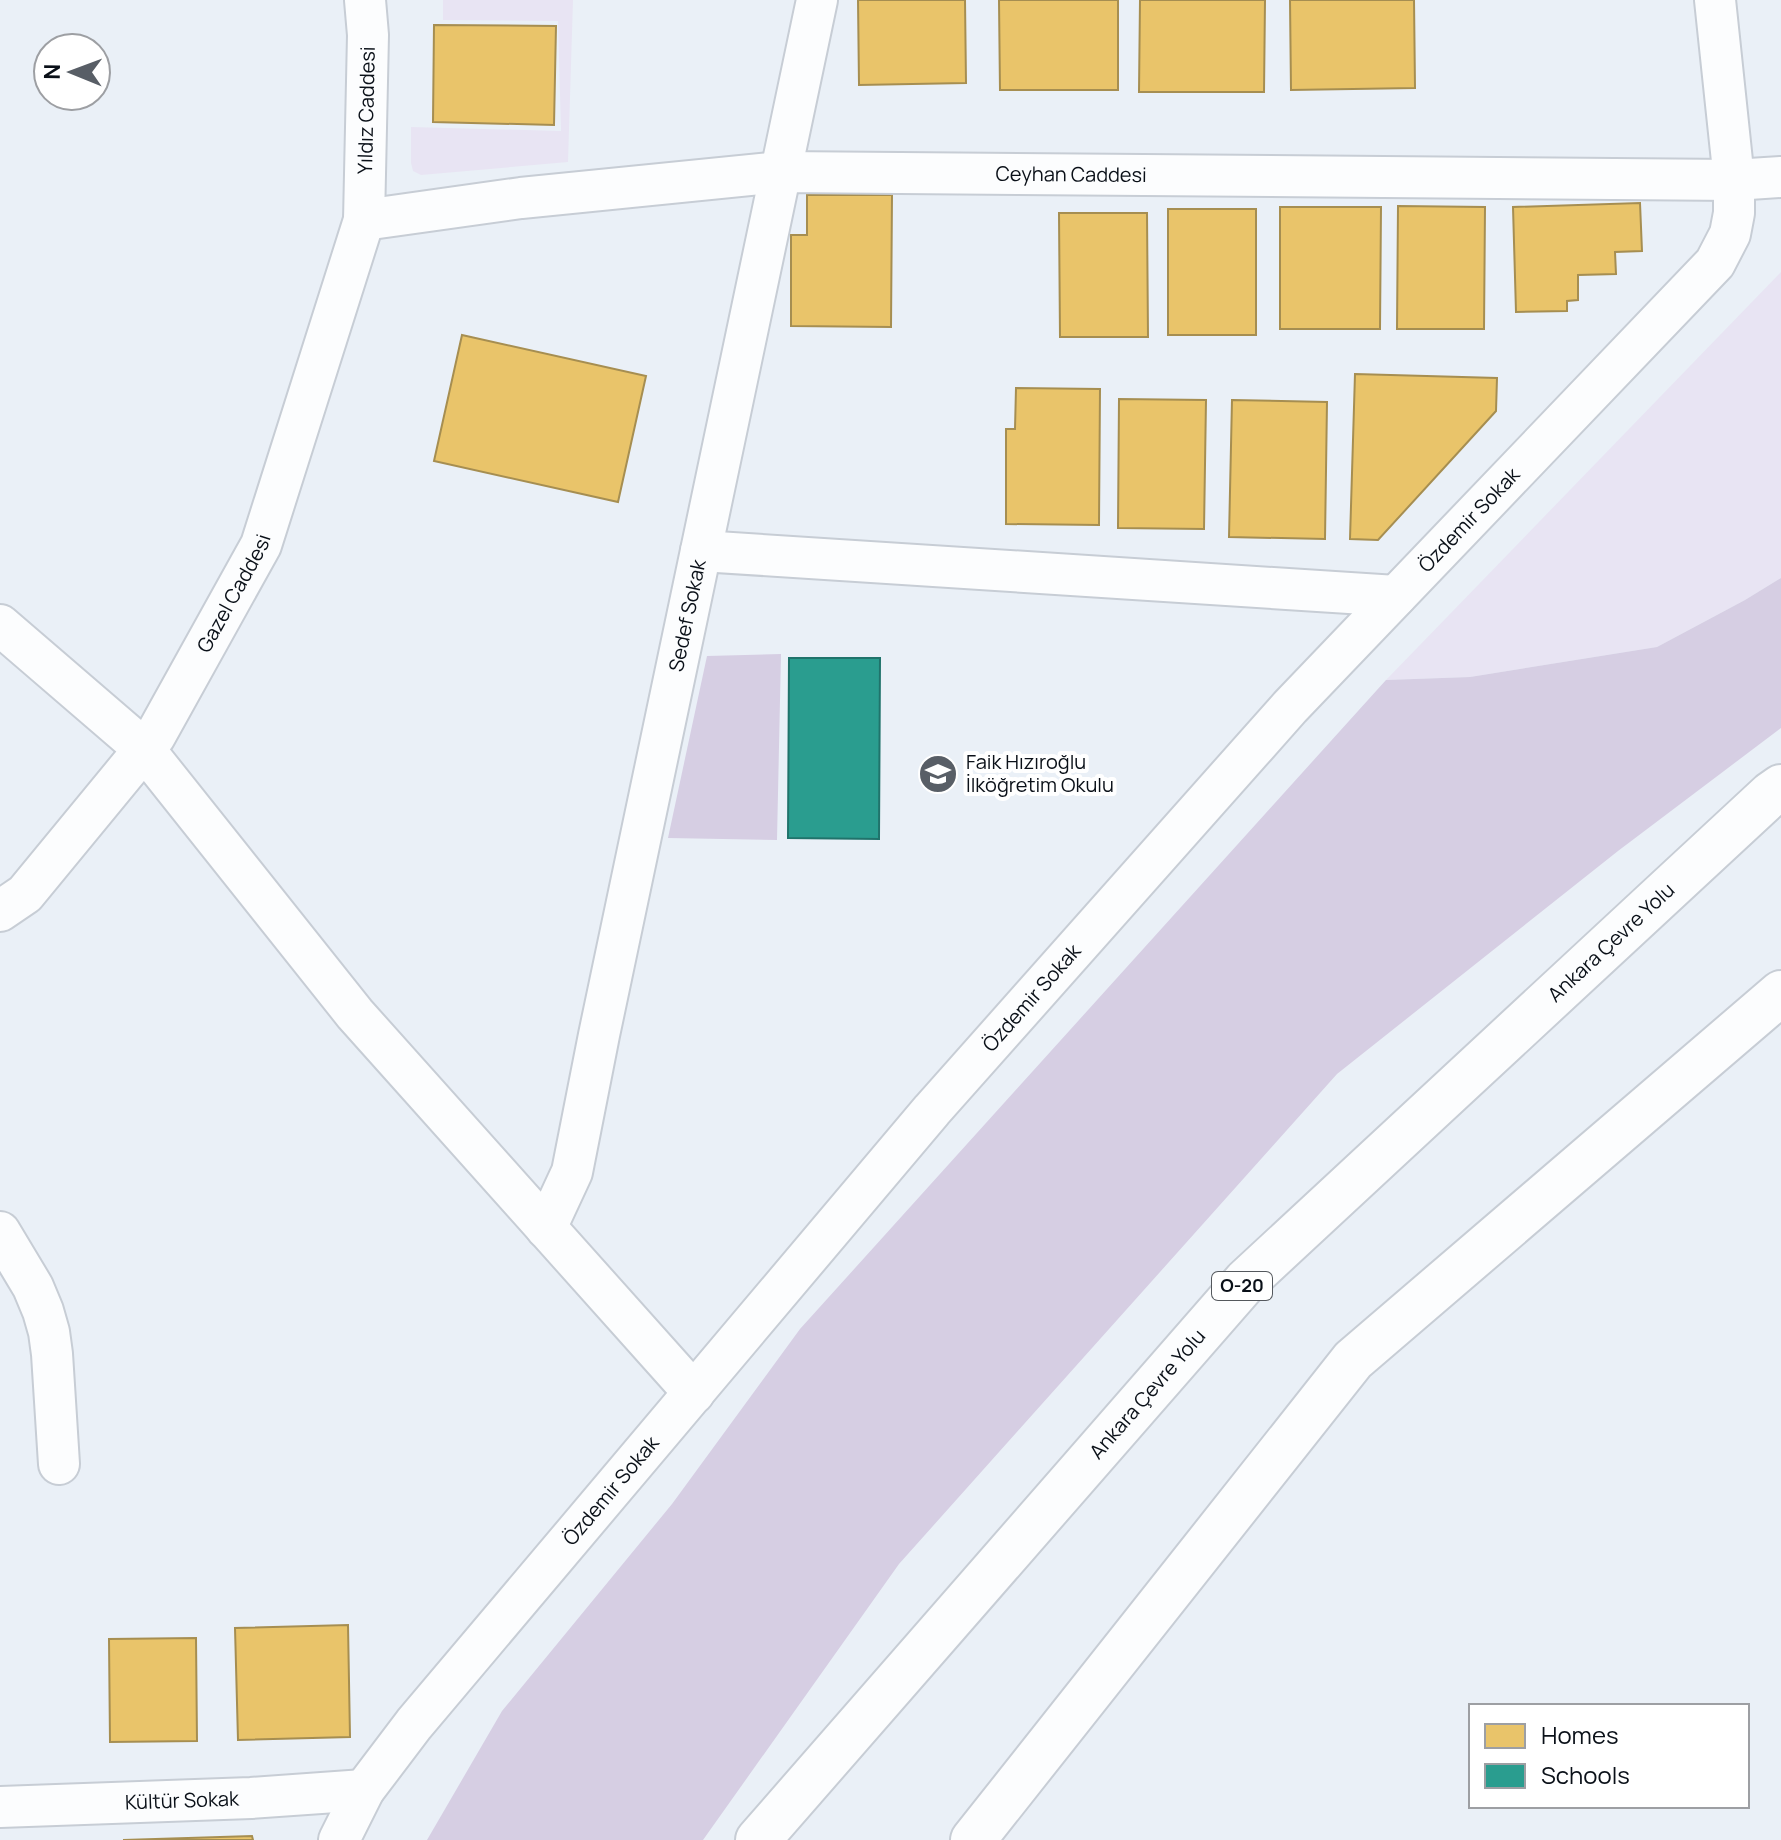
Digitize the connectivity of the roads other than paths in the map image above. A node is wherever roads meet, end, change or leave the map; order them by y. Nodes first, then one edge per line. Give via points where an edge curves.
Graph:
1 (365, 0) edge
2 (817, 0) edge
3 (1715, 0) edge
4 (781, 172) junction
5 (1781, 177) edge
6 (1734, 180) junction
7 (364, 220) junction
8 (701, 551) junction
9 (1396, 596) junction
10 (0, 625) edge
11 (144, 749) junction
12 (1781, 787) edge
13 (0, 911) edge
14 (1781, 993) edge
15 (546, 1228) junction
16 (0, 1232) edge
17 (694, 1393) junction
18 (59, 1464) dead end
19 (364, 1790) junction
20 (0, 1807) edge
21 (339, 1840) edge
22 (758, 1840) edge
23 (973, 1840) edge

1 - 7 street, Yıldız Caddesi
2 - 4 street, Sedef Sokak
3 - 6 street, Özdemir Sokak
4 - 6 street, Ceyhan Caddesi
4 - 7 street, Ceyhan Caddesi
4 - 8 street, Sedef Sokak
5 - 6 street, Ceyhan Caddesi
6 - 9 street, Özdemir Sokak via 1730,234 1715,263
7 - 11 street, Gazel Caddesi via 261,545
8 - 9 street
8 - 15 street, Sedef Sokak via 572,1172
9 - 17 street, Özdemir Sokak via 1290,707 932,1110
10 - 11 street
11 - 13 street, Gazel Caddesi via 25,894
11 - 15 street via 355,1014
12 - 22 highway, Ankara Çevre Yolu / O-20 via 1246,1281
14 - 23 highway via 1353,1360
15 - 17 street
16 - 18 street via 33,1287 49,1332
17 - 19 street, Özdemir Sokak
19 - 20 street, Kültür Sokak
19 - 21 street, Özdemir Sokak

